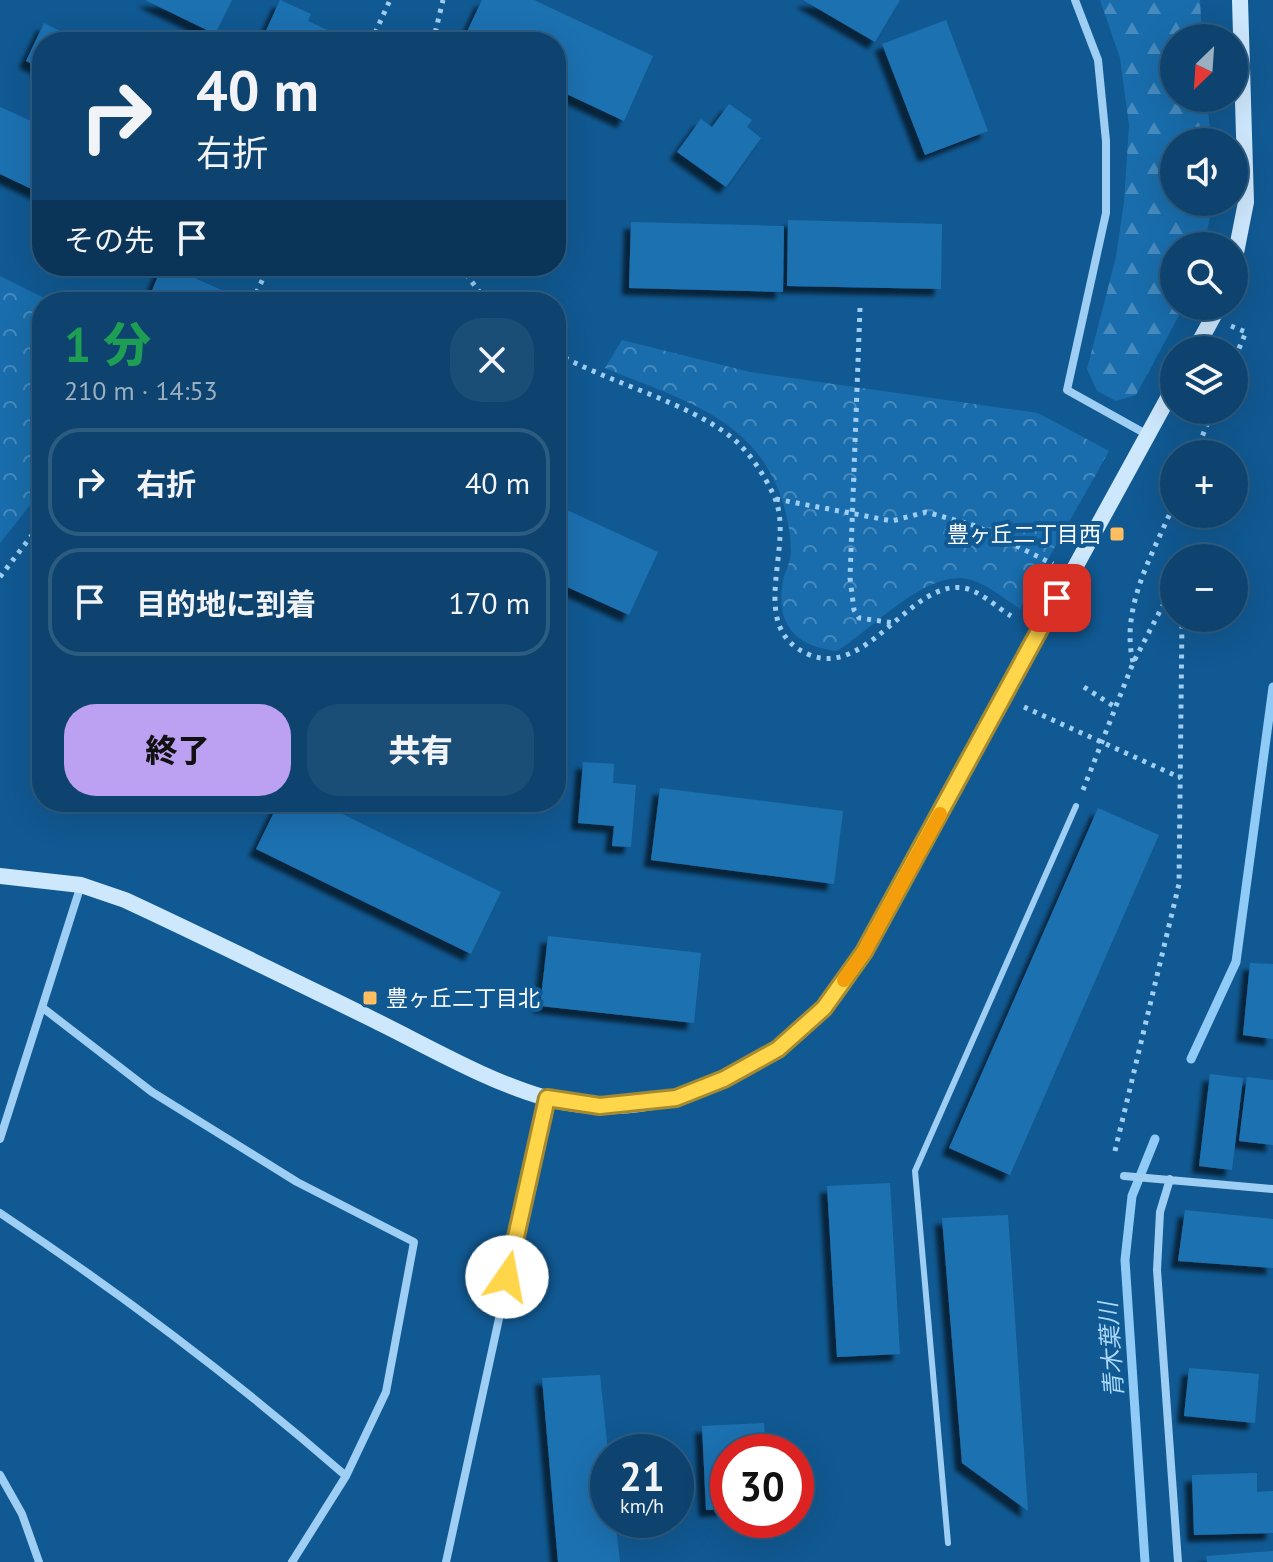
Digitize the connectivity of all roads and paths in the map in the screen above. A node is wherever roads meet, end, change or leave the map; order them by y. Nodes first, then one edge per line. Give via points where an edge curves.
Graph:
1 (390, 0) edge
2 (443, 0) edge
3 (1075, 0) edge
4 (1240, 0) edge
5 (376, 32) edge
6 (435, 32) edge
7 (1240, 232) edge
8 (860, 308) dead end
9 (1228, 320) edge
10 (1244, 336) edge
11 (566, 358) edge
12 (1160, 410) edge
13 (1146, 434) junction
14 (776, 499) junction
15 (854, 515) junction
16 (1164, 528) edge
17 (32, 535) edge
18 (1054, 564) dead end
19 (0, 577) edge
20 (1160, 611) edge
21 (1011, 616) dead end
22 (895, 623) junction
23 (1182, 632) edge
24 (1133, 663) junction
25 (1084, 687) dead end
26 (1024, 707) dead end
27 (1115, 707) junction
28 (1103, 742) junction
29 (1181, 778) junction
30 (1076, 806) joint
31 (0, 876) edge
32 (81, 885) junction
33 (43, 1008) junction
34 (547, 1098) junction
35 (0, 1139) edge
36 (1115, 1151) dead end
37 (1124, 1176) dead end
38 (1170, 1179) junction
39 (1273, 1189) edge
40 (0, 1213) edge
41 (0, 1475) edge
42 (346, 1476) junction
43 (948, 1543) dead end
44 (39, 1562) edge
45 (292, 1562) edge
46 (446, 1562) edge
47 (1178, 1562) edge

1 - 5 path
2 - 6 path
3 - 13 street via 1098,60 1106,213 1067,390
4 - 7 street via 1246,202
8 - 15 path
9 - 10 path via 1246,332
11 - 14 path via 732,438
12 - 13 street
13 - 34 street via 864,952 824,1008 778,1049 676,1098 600,1106
14 - 15 path
14 - 22 path via 782,553 774,617 787,639 810,656 838,658
15 - 18 path via 892,521 926,512 976,526
15 - 22 path via 854,610 859,618
16 - 24 path via 1132,604 1128,641
17 - 19 path
20 - 24 path
21 - 22 path via 967,589 946,588
23 - 29 path
24 - 27 path
25 - 27 path
26 - 28 path
27 - 28 path
28 - 29 path
28 - 30 path
29 - 36 path via 1179,884
30 - 43 lane via 915,1171
31 - 32 street
32 - 33 street
32 - 34 street via 185,928 456,1060
33 - 35 street
33 - 42 street via 152,1092 297,1182 414,1242 386,1392
34 - 46 street
37 - 38 street
38 - 39 street
38 - 47 street via 1160,1212 1157,1270
40 - 42 street via 116,1290 256,1397
41 - 44 street via 22,1514
42 - 45 street

